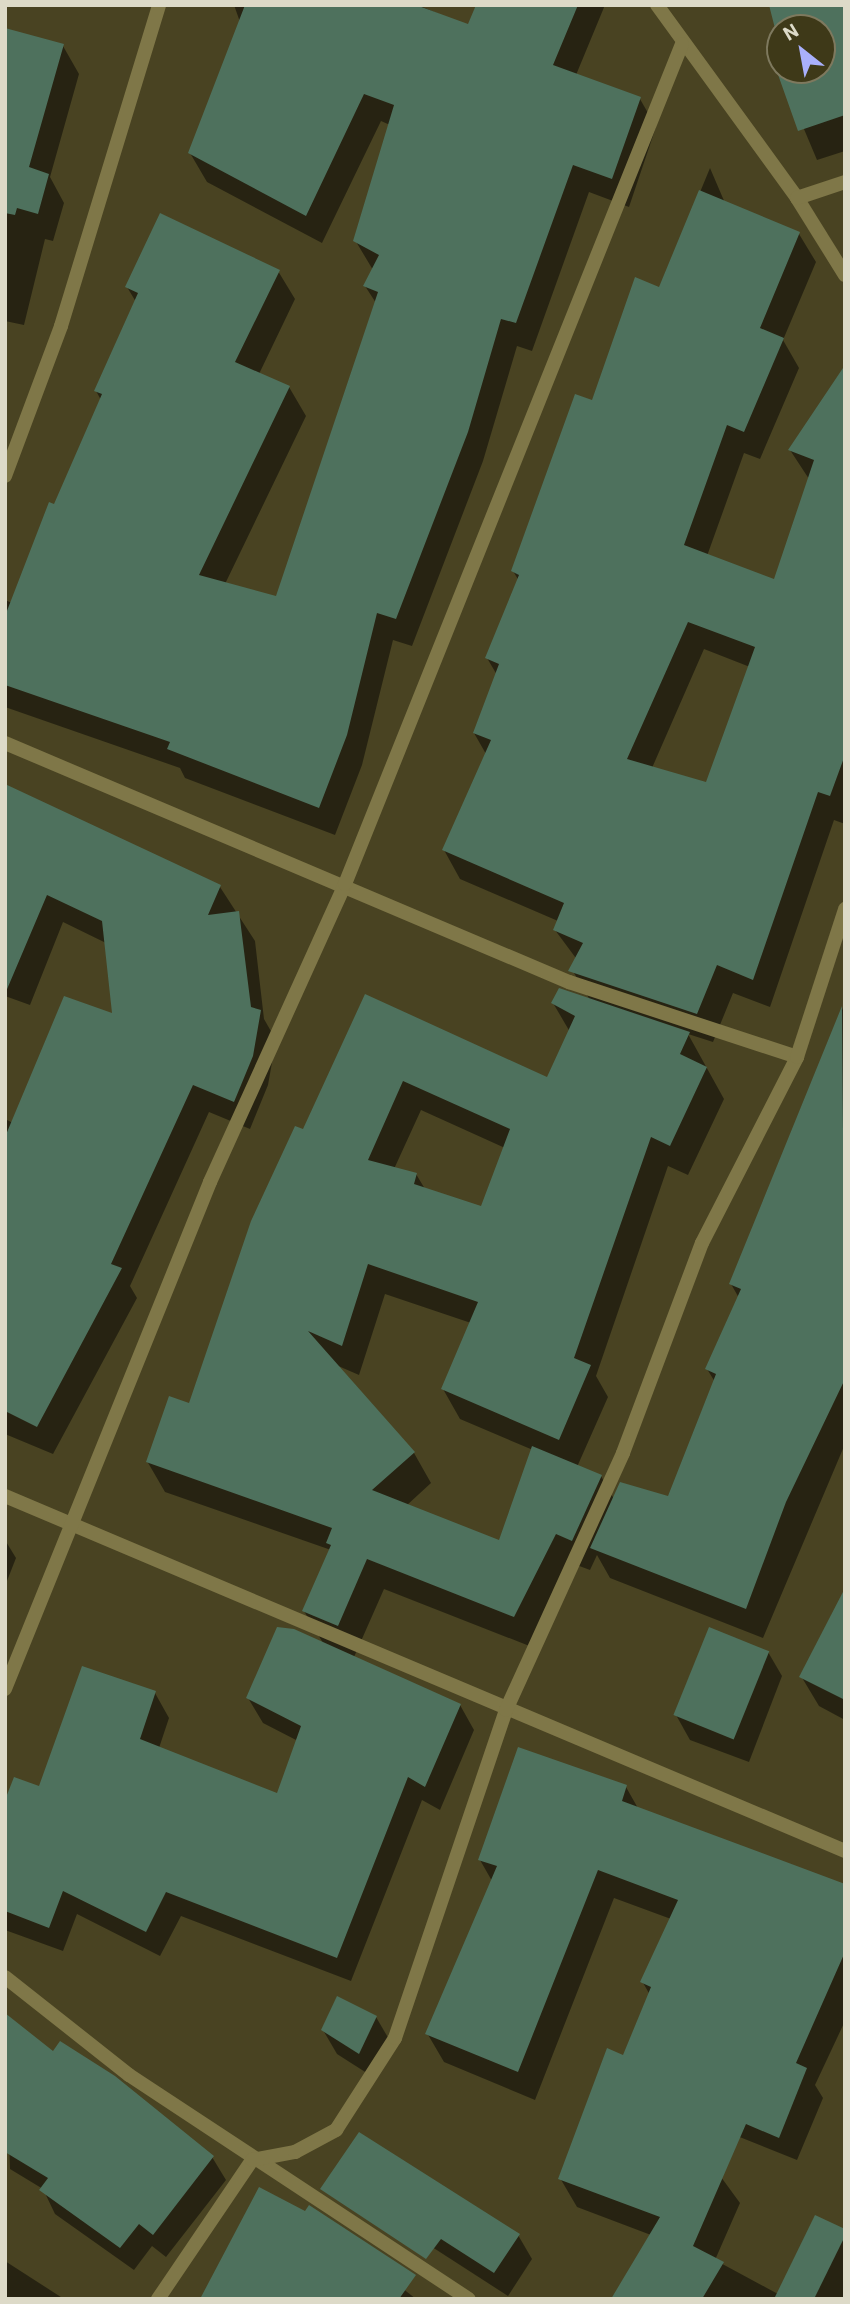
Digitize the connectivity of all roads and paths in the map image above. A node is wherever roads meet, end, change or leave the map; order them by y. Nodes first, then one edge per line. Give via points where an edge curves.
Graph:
1 (159, 5) edge
2 (657, 5) edge
3 (682, 44) junction
4 (845, 181) edge
5 (797, 198) junction
6 (845, 275) edge
7 (5, 476) edge
8 (5, 743) edge
9 (345, 884) junction
10 (845, 909) edge
11 (797, 1057) junction
12 (5, 1496) edge
13 (73, 1527) junction
14 (5, 1689) edge
15 (506, 1710) junction
16 (845, 1851) edge
17 (5, 1977) edge
18 (252, 2160) junction
19 (158, 2299) edge
20 (469, 2299) edge

1 - 7 street via 61,327
2 - 3 street
3 - 5 street
3 - 9 street
4 - 5 street
5 - 6 street
8 - 9 street
9 - 11 street via 569,982
9 - 13 street via 210,1182
10 - 11 street
11 - 15 street via 702,1243 623,1453
12 - 13 street
13 - 14 street
13 - 15 street
15 - 16 street
15 - 18 street via 395,2038 336,2130 296,2152
17 - 18 street
18 - 19 street
18 - 20 street

